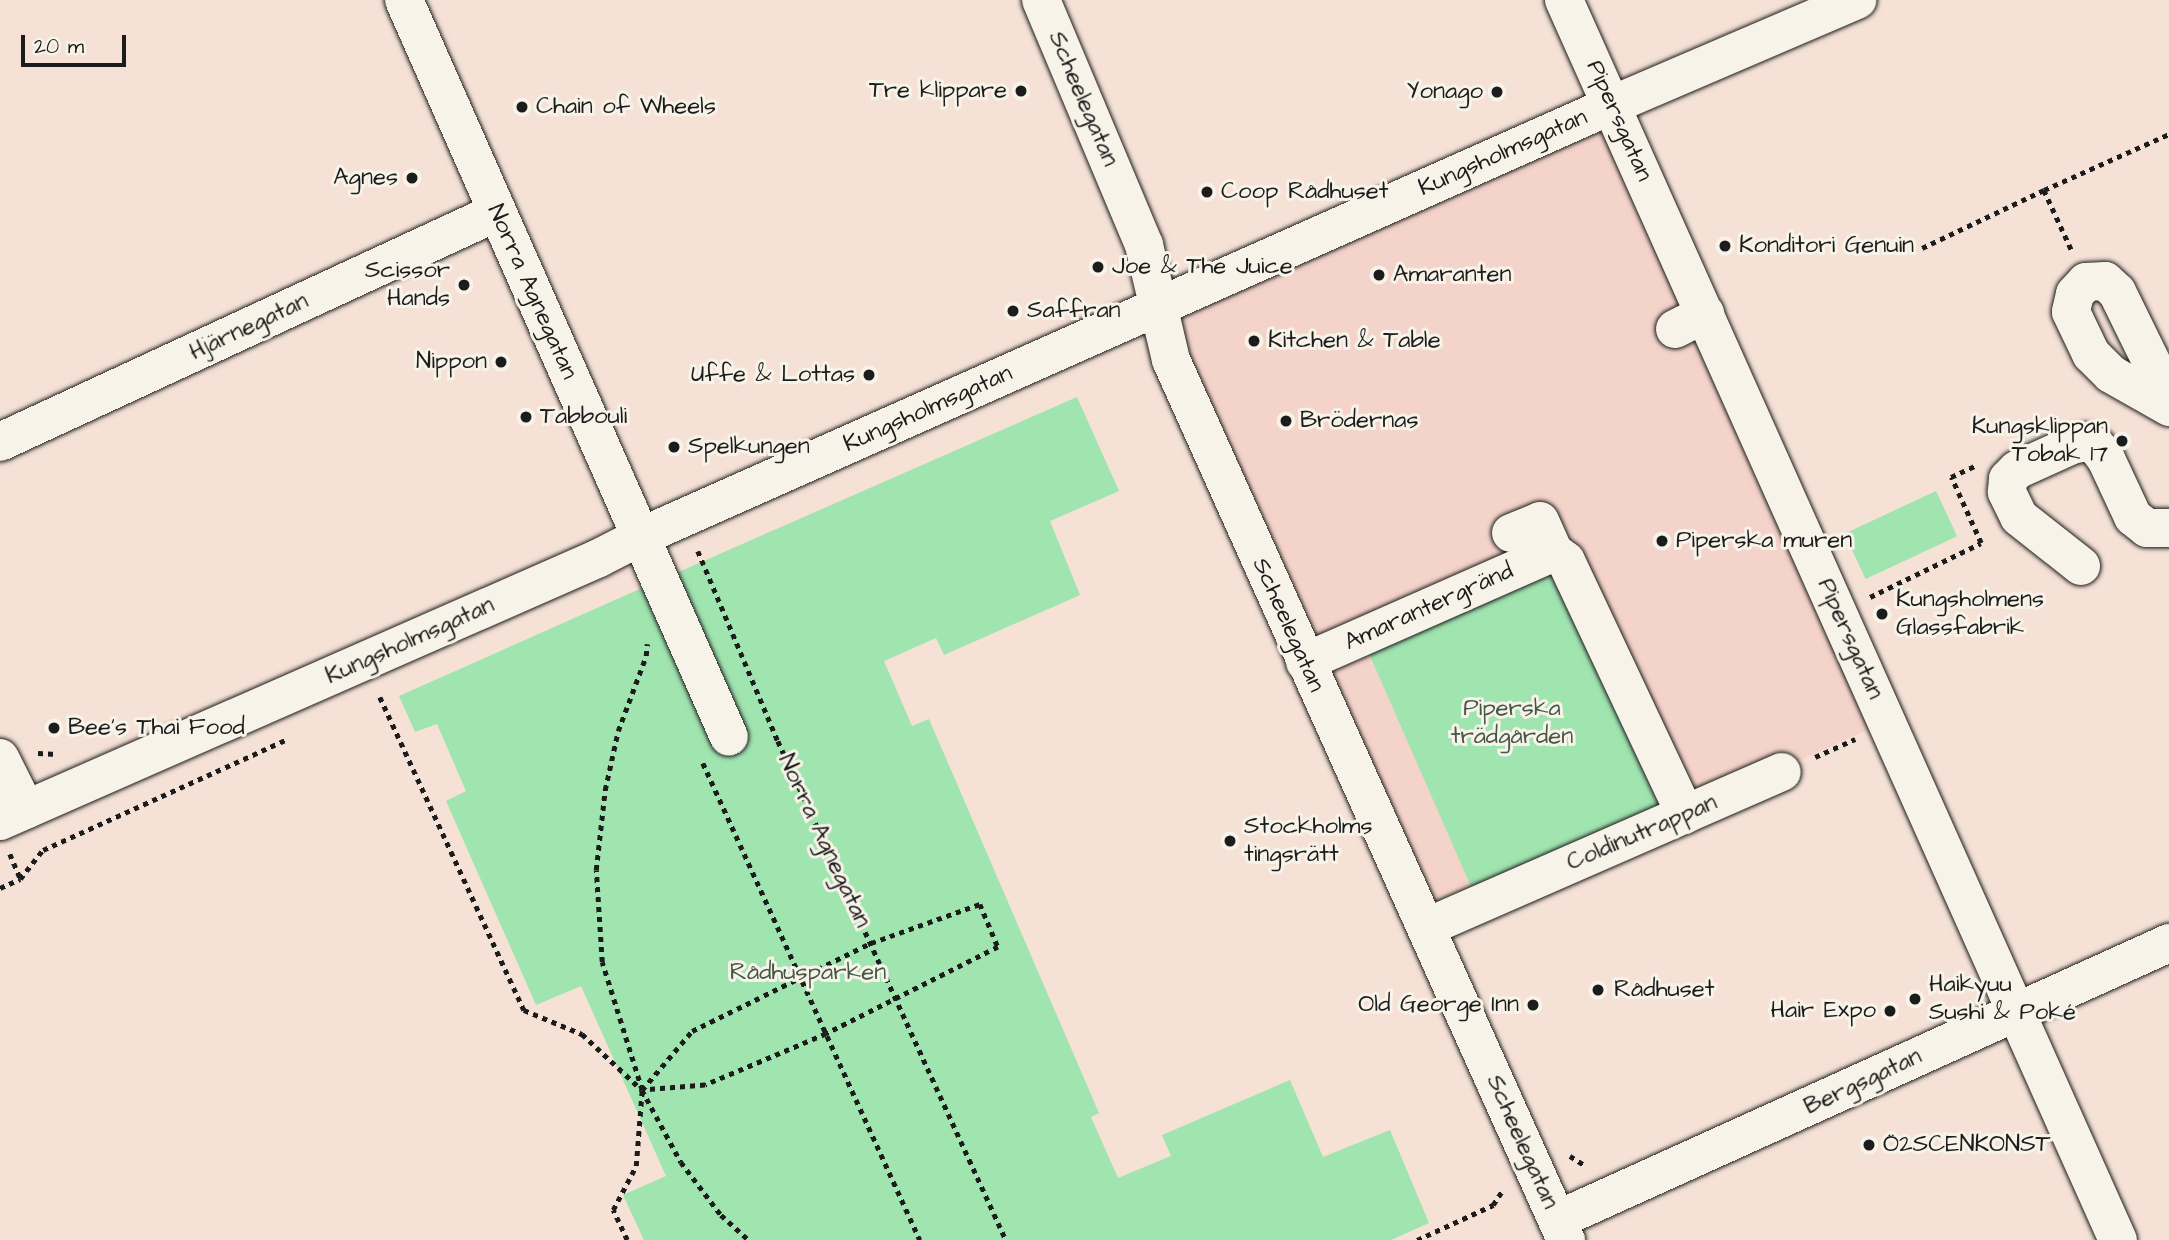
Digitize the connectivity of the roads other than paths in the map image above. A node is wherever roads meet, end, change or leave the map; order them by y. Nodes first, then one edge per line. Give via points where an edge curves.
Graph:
1 (404, 0) edge
2 (1041, 0) edge
3 (1563, 0) edge
4 (1841, 3) edge
5 (1612, 105) junction
6 (497, 212) junction
7 (1158, 306) junction
8 (2169, 398) edge
9 (2169, 407) edge
10 (0, 442) edge
11 (2169, 528) edge
12 (1511, 533) dead end
13 (640, 537) junction
14 (1554, 552) junction
15 (2081, 566) dead end
16 (1305, 662) junction
17 (715, 749) road end
18 (3, 764) edge
19 (1782, 772) road end
20 (1685, 814) junction
21 (13, 816) edge
22 (1427, 927) junction
23 (2169, 943) edge
24 (2018, 1012) junction
25 (1562, 1230) edge
26 (2118, 1240) edge

1 - 6 street, Norra Agnegatan
2 - 7 street, Scheelegatan via 1144,245
3 - 5 street, Pipersgatan
4 - 5 street, Kungsholmsgatan
5 - 7 street, Kungsholmsgatan
5 - 24 street, Pipersgatan via 1690,321
6 - 10 street, Hjärnegatan
6 - 13 street, Norra Agnegatan
7 - 13 street, Kungsholmsgatan
7 - 16 street, Scheelegatan via 1171,360
8 - 9 street via 2117,292 2105,281 2086,282 2075,294 2071,312 2091,354 2111,374
11 - 15 street via 2147,528 2133,517 2106,459 2086,442 2017,470 2008,479 2007,492 2019,517
12 - 14 street via 1540,521
13 - 17 street, Norra Agnegatan
13 - 21 street, Kungsholmsgatan
14 - 16 street, Amarantergränd
14 - 20 street via 1566,561 1583,594
16 - 22 street, Scheelegatan
18 - 21 street
19 - 20 street, Coldinutrappan
20 - 22 street, Coldinutrappan
22 - 25 street, Scheelegatan
23 - 24 street, Bergsgatan
24 - 25 street, Bergsgatan
24 - 26 street, Pipersgatan

